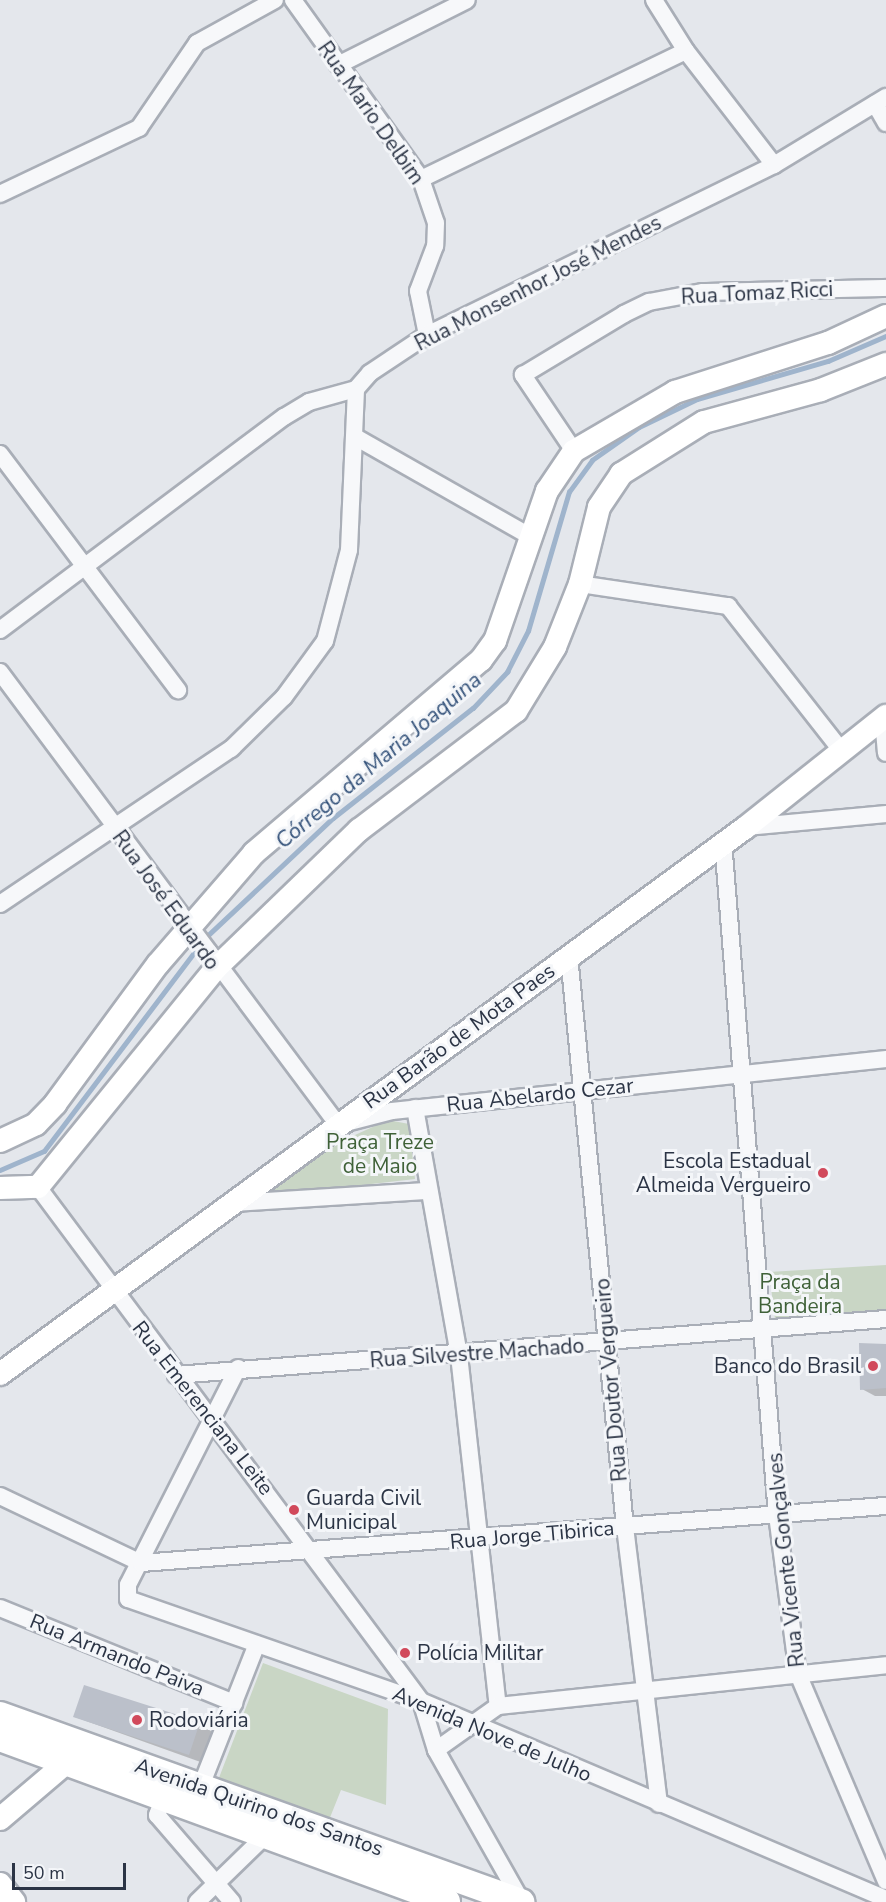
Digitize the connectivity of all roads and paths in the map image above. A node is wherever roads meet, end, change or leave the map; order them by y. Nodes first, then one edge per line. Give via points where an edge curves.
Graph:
1 (275, 0) edge
2 (293, 0) edge
3 (467, 0) edge
4 (654, 0) edge
5 (686, 51) junction
6 (338, 65) junction
7 (881, 100) edge
8 (886, 123) edge
9 (774, 165) junction
10 (421, 179) junction
11 (0, 194) edge
12 (886, 288) edge
13 (886, 316) edge
14 (427, 335) junction
15 (886, 364) edge
16 (356, 389) junction
17 (357, 438) junction
18 (574, 451) junction
19 (0, 454) edge
20 (531, 537) junction
21 (87, 565) junction
22 (580, 584) junction
23 (0, 630) edge
24 (0, 672) edge
25 (178, 690) dead end
26 (884, 717) edge
27 (841, 750) junction
28 (886, 753) edge
29 (886, 814) edge
30 (745, 828) junction
31 (114, 829) junction
32 (723, 841) junction
33 (0, 904) edge
34 (189, 930) junction
35 (569, 956) junction
36 (216, 968) junction
37 (886, 1059) edge
38 (744, 1074) junction
39 (585, 1091) junction
40 (416, 1108) junction
41 (338, 1125) junction
42 (0, 1141) edge
43 (38, 1186) junction
44 (0, 1188) edge
45 (426, 1191) junction
46 (234, 1203) junction
47 (112, 1289) junction
48 (886, 1319) edge
49 (765, 1329) junction
50 (608, 1344) junction
51 (459, 1355) junction
52 (238, 1368) junction
53 (0, 1374) edge
54 (176, 1375) junction
55 (212, 1420) junction
56 (0, 1496) edge
57 (886, 1506) edge
58 (777, 1515) junction
59 (625, 1527) junction
60 (478, 1540) junction
61 (314, 1553) junction
62 (141, 1563) junction
63 (0, 1608) edge
64 (257, 1644) junction
65 (886, 1665) edge
66 (798, 1674) junction
67 (643, 1692) junction
68 (421, 1701) junction
69 (234, 1703) junction
70 (498, 1706) junction
71 (0, 1715) edge
72 (472, 1725) junction
73 (0, 1738) edge
74 (436, 1750) junction
75 (70, 1752) junction
76 (167, 1788) junction
77 (196, 1799) junction
78 (659, 1804) junction
79 (0, 1819) edge
80 (272, 1826) junction
81 (886, 1881) edge
82 (0, 1884) edge
83 (220, 1885) junction
84 (886, 1899) edge
85 (520, 1900) edge
86 (14, 1902) edge
87 (198, 1902) edge
88 (232, 1902) edge
89 (447, 1902) edge

1 - 11 street via 197,42 139,128
2 - 6 street, Rua Mario Delbim
3 - 6 street
4 - 5 street
5 - 9 street
5 - 10 street
6 - 10 street, Rua Mario Delbim
7 - 8 street
7 - 9 street, Rua Monsenhor José Mendes
9 - 14 street, Rua Monsenhor José Mendes
10 - 14 street, Rua Mario Delbim via 436,223 435,246 418,291
12 - 18 street, Rua Tomaz Ricci via 703,292 649,302 624,314 523,375
13 - 18 main road via 828,342 675,392
14 - 16 street, Rua Monsenhor José Mendes
15 - 22 main road via 821,390 704,422 638,460 607,489 598,507
16 - 17 street
16 - 21 street via 309,402 284,417
17 - 20 street
17 - 31 street via 349,550 325,641 284,697 231,749
18 - 20 main road via 547,491
19 - 21 street
20 - 34 main road via 495,641 480,660 254,853
21 - 23 street
21 - 25 street
22 - 27 street via 728,606
22 - 36 main road via 555,647 516,711 359,830
24 - 31 street, Rua José Eduardo
26 - 27 main road, Rua Barão de Mota Paes
26 - 28 street
27 - 30 main road, Rua Barão de Mota Paes
29 - 30 street
30 - 32 main road, Rua Barão de Mota Paes
31 - 33 street
31 - 34 street, Rua José Eduardo
32 - 35 main road, Rua Barão de Mota Paes
32 - 38 street
34 - 36 street, Rua José Eduardo
34 - 42 main road via 55,1104 36,1124
35 - 39 street, Rua Doutor Vergueiro
35 - 41 main road, Rua Barão de Mota Paes
36 - 41 street, Rua José Eduardo
36 - 43 main road
37 - 38 street, Rua Abelardo Cezar
38 - 39 street, Rua Abelardo Cezar
38 - 49 street
39 - 40 street, Rua Abelardo Cezar
39 - 50 street, Rua Doutor Vergueiro
40 - 41 street, Rua Abelardo Cezar
40 - 45 street
41 - 46 main road, Rua Barão de Mota Paes
43 - 44 main road
43 - 47 street, Rua Emerenciana Leite
45 - 46 street
45 - 51 street
46 - 47 main road, Rua Barão de Mota Paes
47 - 53 main road, Rua Barão de Mota Paes
47 - 54 street, Rua Emerenciana Leite
48 - 49 street, Rua Silvestre Machado
49 - 50 street, Rua Silvestre Machado
49 - 58 street, Rua Vicente Gonçalves
50 - 51 street, Rua Silvestre Machado
50 - 59 street, Rua Doutor Vergueiro
51 - 52 street, Rua Silvestre Machado
51 - 60 street
52 - 54 street, Rua Silvestre Machado
52 - 55 street
54 - 55 street, Rua Emerenciana Leite
55 - 61 street, Rua Emerenciana Leite
55 - 62 street
56 - 62 street
57 - 58 street, Rua Jorge Tibirica
58 - 59 street, Rua Jorge Tibirica
58 - 66 street, Rua Vicente Gonçalves
59 - 60 street, Rua Jorge Tibirica
59 - 67 street, Rua Doutor Vergueiro
60 - 61 street, Rua Jorge Tibirica
60 - 70 street
61 - 62 street, Rua Jorge Tibirica
61 - 68 street, Rua Emerenciana Leite
62 - 64 street, Avenida Nove de Julho via 128,1586 128,1599
63 - 69 street, Rua Armando Paiva
64 - 68 street, Avenida Nove de Julho
64 - 69 street
65 - 66 street
66 - 67 street
66 - 81 street, Rua Vicente Gonçalves
67 - 70 street
67 - 78 street, Rua Doutor Vergueiro
68 - 72 street, Avenida Nove de Julho
68 - 74 street
69 - 77 street
70 - 72 street
71 - 75 main road, Avenida Quirino dos Santos
72 - 74 street
72 - 78 street, Avenida Nove de Julho
73 - 75 main road, Avenida Quirino dos Santos
74 - 85 street
75 - 76 main road, Avenida Quirino dos Santos
75 - 79 main road
76 - 77 main road, Avenida Quirino dos Santos
76 - 83 street via 157,1815
77 - 80 main road, Avenida Quirino dos Santos
78 - 84 street, Avenida Nove de Julho
80 - 83 street
80 - 85 main road, Avenida Quirino dos Santos
80 - 89 main road, Avenida Quirino dos Santos
82 - 86 main road
83 - 87 street
83 - 88 street

